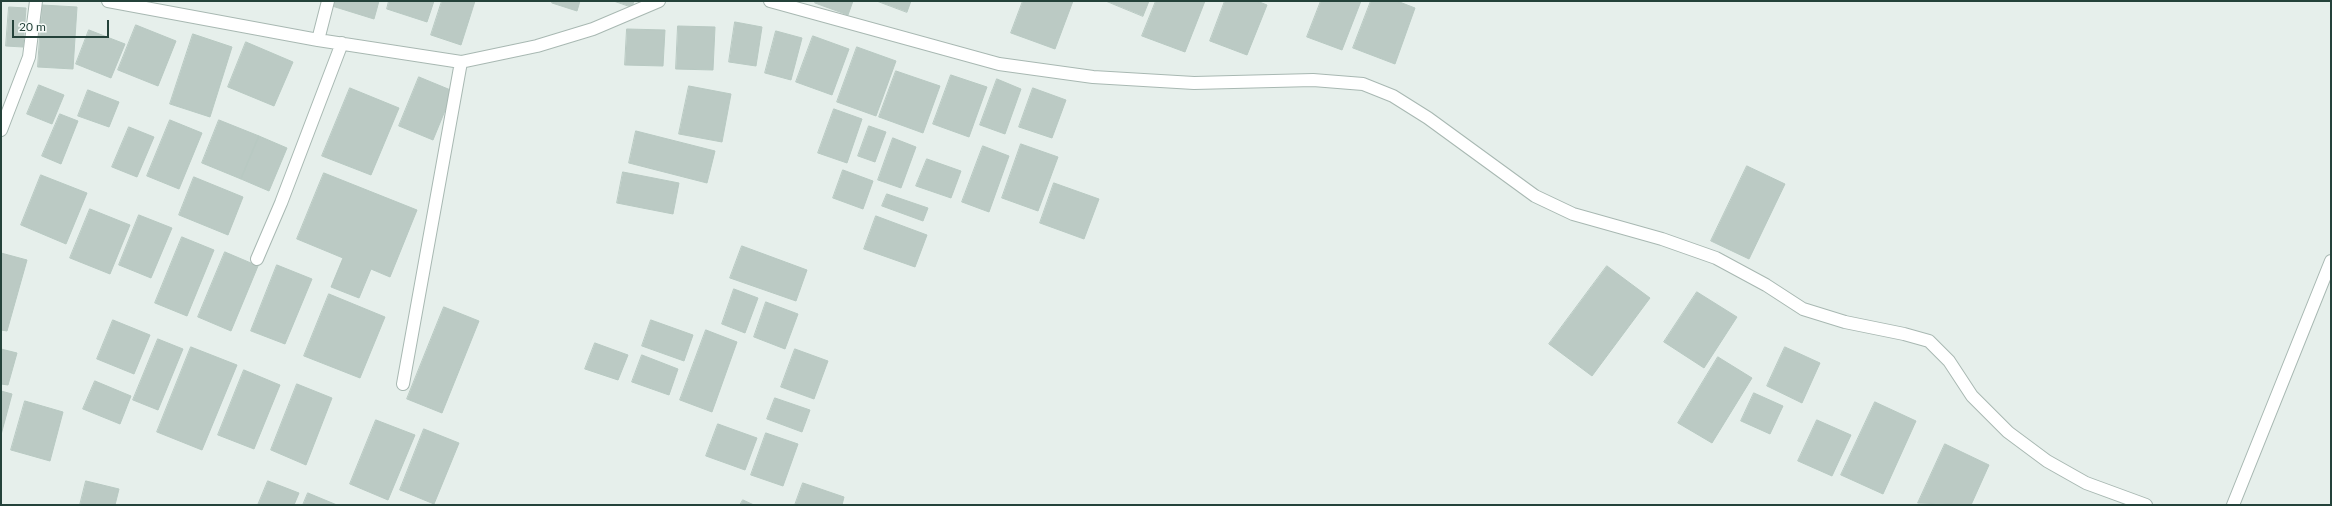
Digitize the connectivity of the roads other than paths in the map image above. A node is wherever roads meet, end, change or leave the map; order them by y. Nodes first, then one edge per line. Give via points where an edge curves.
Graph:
1 (36, 1) edge
2 (108, 1) edge
3 (328, 1) edge
4 (659, 1) edge
5 (770, 1) edge
6 (318, 40) junction
7 (342, 43) junction
8 (461, 62) junction
9 (1, 130) edge
10 (257, 259) dead end
11 (2331, 261) edge
12 (403, 384) dead end
13 (2146, 505) edge
14 (2232, 505) edge

1 - 9 street via 29,57
2 - 6 street
3 - 6 street
4 - 8 street via 593,29 537,46
5 - 13 street via 999,64 1022,68 1093,77 1194,83 1313,80 1363,84 1393,96 1428,118 1535,196 1573,214 1662,239 1716,258 1803,309 1845,322 1928,341 1949,361 1972,396 2008,432 2047,461 2086,483
6 - 7 street
7 - 8 street
7 - 10 street
8 - 12 street
11 - 14 street

